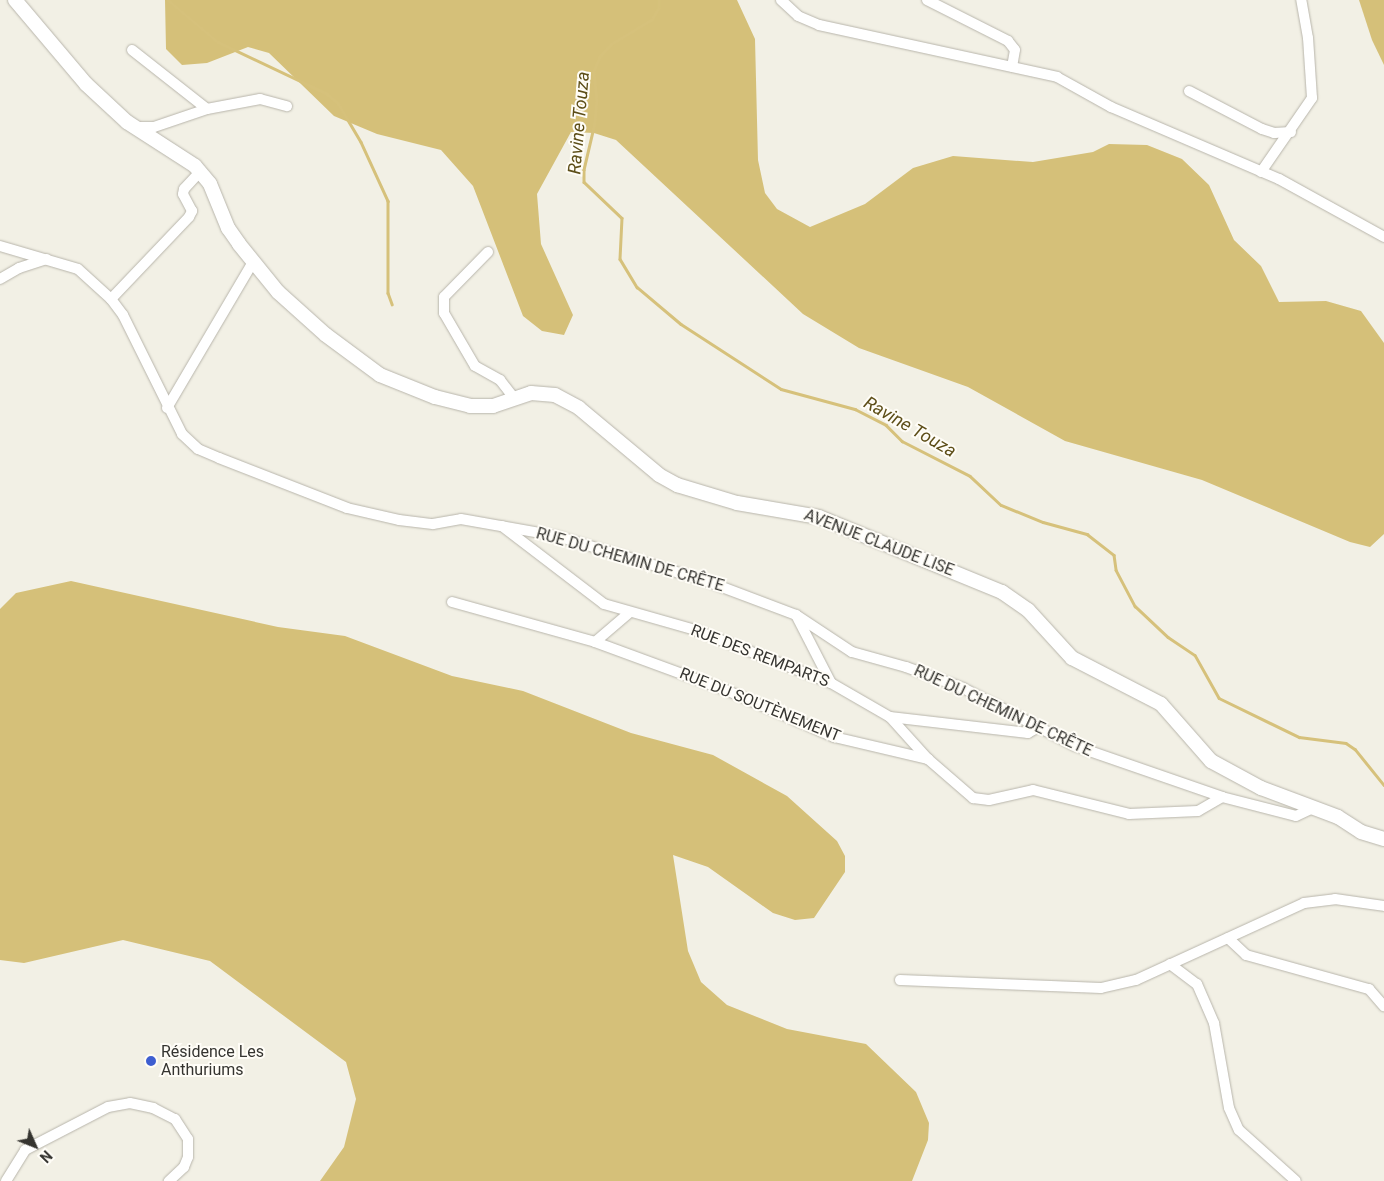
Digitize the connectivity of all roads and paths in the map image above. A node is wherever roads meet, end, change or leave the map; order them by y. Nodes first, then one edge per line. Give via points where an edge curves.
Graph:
1 (15, 0) edge
2 (781, 0) edge
3 (926, 0) edge
4 (1301, 0) edge
5 (132, 50) dead end
6 (1012, 67) junction
7 (1189, 90) dead end
8 (287, 106) dead end
9 (207, 109) junction
10 (136, 127) junction
11 (1291, 132) junction
12 (200, 172) junction
13 (1261, 172) junction
14 (1384, 237) edge
15 (0, 246) edge
16 (488, 252) dead end
17 (48, 258) junction
18 (253, 262) junction
19 (0, 279) edge
20 (111, 299) junction
21 (514, 398) junction
22 (167, 408) junction
23 (501, 525) junction
24 (452, 602) dead end
25 (628, 613) junction
26 (796, 615) junction
27 (595, 642) junction
28 (831, 683) junction
29 (890, 717) junction
30 (1038, 728) junction
31 (928, 759) junction
32 (1222, 797) junction
33 (1311, 809) junction
34 (1384, 839) edge
35 (1384, 906) edge
36 (1228, 938) junction
37 (1170, 964) junction
38 (900, 980) dead end
39 (1384, 1006) edge
40 (6, 1181) edge
41 (169, 1181) edge
42 (1296, 1181) edge

1 - 10 street, AVENUE CLAUDE LISE via 86,84
2 - 6 street via 798,16 819,25
3 - 6 street via 1008,41 1015,50
4 - 11 street via 1308,38 1312,98
5 - 9 street
6 - 13 street via 1057,77 1111,107
7 - 11 street via 1262,129 1274,133
8 - 9 street via 260,99
9 - 10 street via 154,126
10 - 12 street, AVENUE CLAUDE LISE
11 - 13 street
12 - 18 street, AVENUE CLAUDE LISE via 210,184 228,228
12 - 20 street via 184,189 183,194 192,211
13 - 14 street
15 - 17 street, RUE DU CHEMIN DE CRÊTE
16 - 21 street via 444,297 444,312 475,366 500,380
17 - 19 street via 18,268
17 - 20 street, RUE DU CHEMIN DE CRÊTE via 78,269
18 - 21 street, AVENUE CLAUDE LISE via 278,292 326,335 380,375 428,395 470,406 493,406
18 - 22 street
20 - 22 street, RUE DU CHEMIN DE CRÊTE via 123,315
21 - 33 street, AVENUE CLAUDE LISE via 538,393 566,400 659,475 677,485 737,503 819,517 1002,592 1028,610 1072,658 1161,704 1211,761 1261,788
22 - 23 street, RUE DU CHEMIN DE CRÊTE via 182,434 198,449 347,508 424,523 461,519
23 - 25 street, RUE DES REMPARTS via 583,591
23 - 26 street, RUE DU CHEMIN DE CRÊTE via 557,536 706,581
24 - 27 street, RUE DU SOUTÈNEMENT
25 - 27 street
25 - 28 street, RUE DES REMPARTS via 695,630
26 - 28 street
26 - 30 street, RUE DU CHEMIN DE CRÊTE via 852,652 906,666 963,688
27 - 31 street, RUE DU SOUTÈNEMENT via 728,691 834,736
28 - 29 street, RUE DES REMPARTS
29 - 30 street, RUE DES REMPARTS via 1028,733
29 - 31 street
30 - 32 street, RUE DU CHEMIN DE CRÊTE via 1075,746
31 - 32 street via 973,798 989,800 1033,790 1129,814 1198,811
32 - 33 street, RUE DU CHEMIN DE CRÊTE via 1296,816
33 - 34 street, AVENUE CLAUDE LISE via 1338,817 1362,832
35 - 36 street via 1335,899 1304,903
36 - 37 street
36 - 39 street via 1246,955 1369,989
37 - 38 street via 1136,980 1101,988
37 - 42 street via 1197,984 1214,1022 1229,1108 1239,1130
40 - 41 street via 25,1150 108,1106 130,1104 153,1108 175,1119 185,1134 188,1156 184,1167

